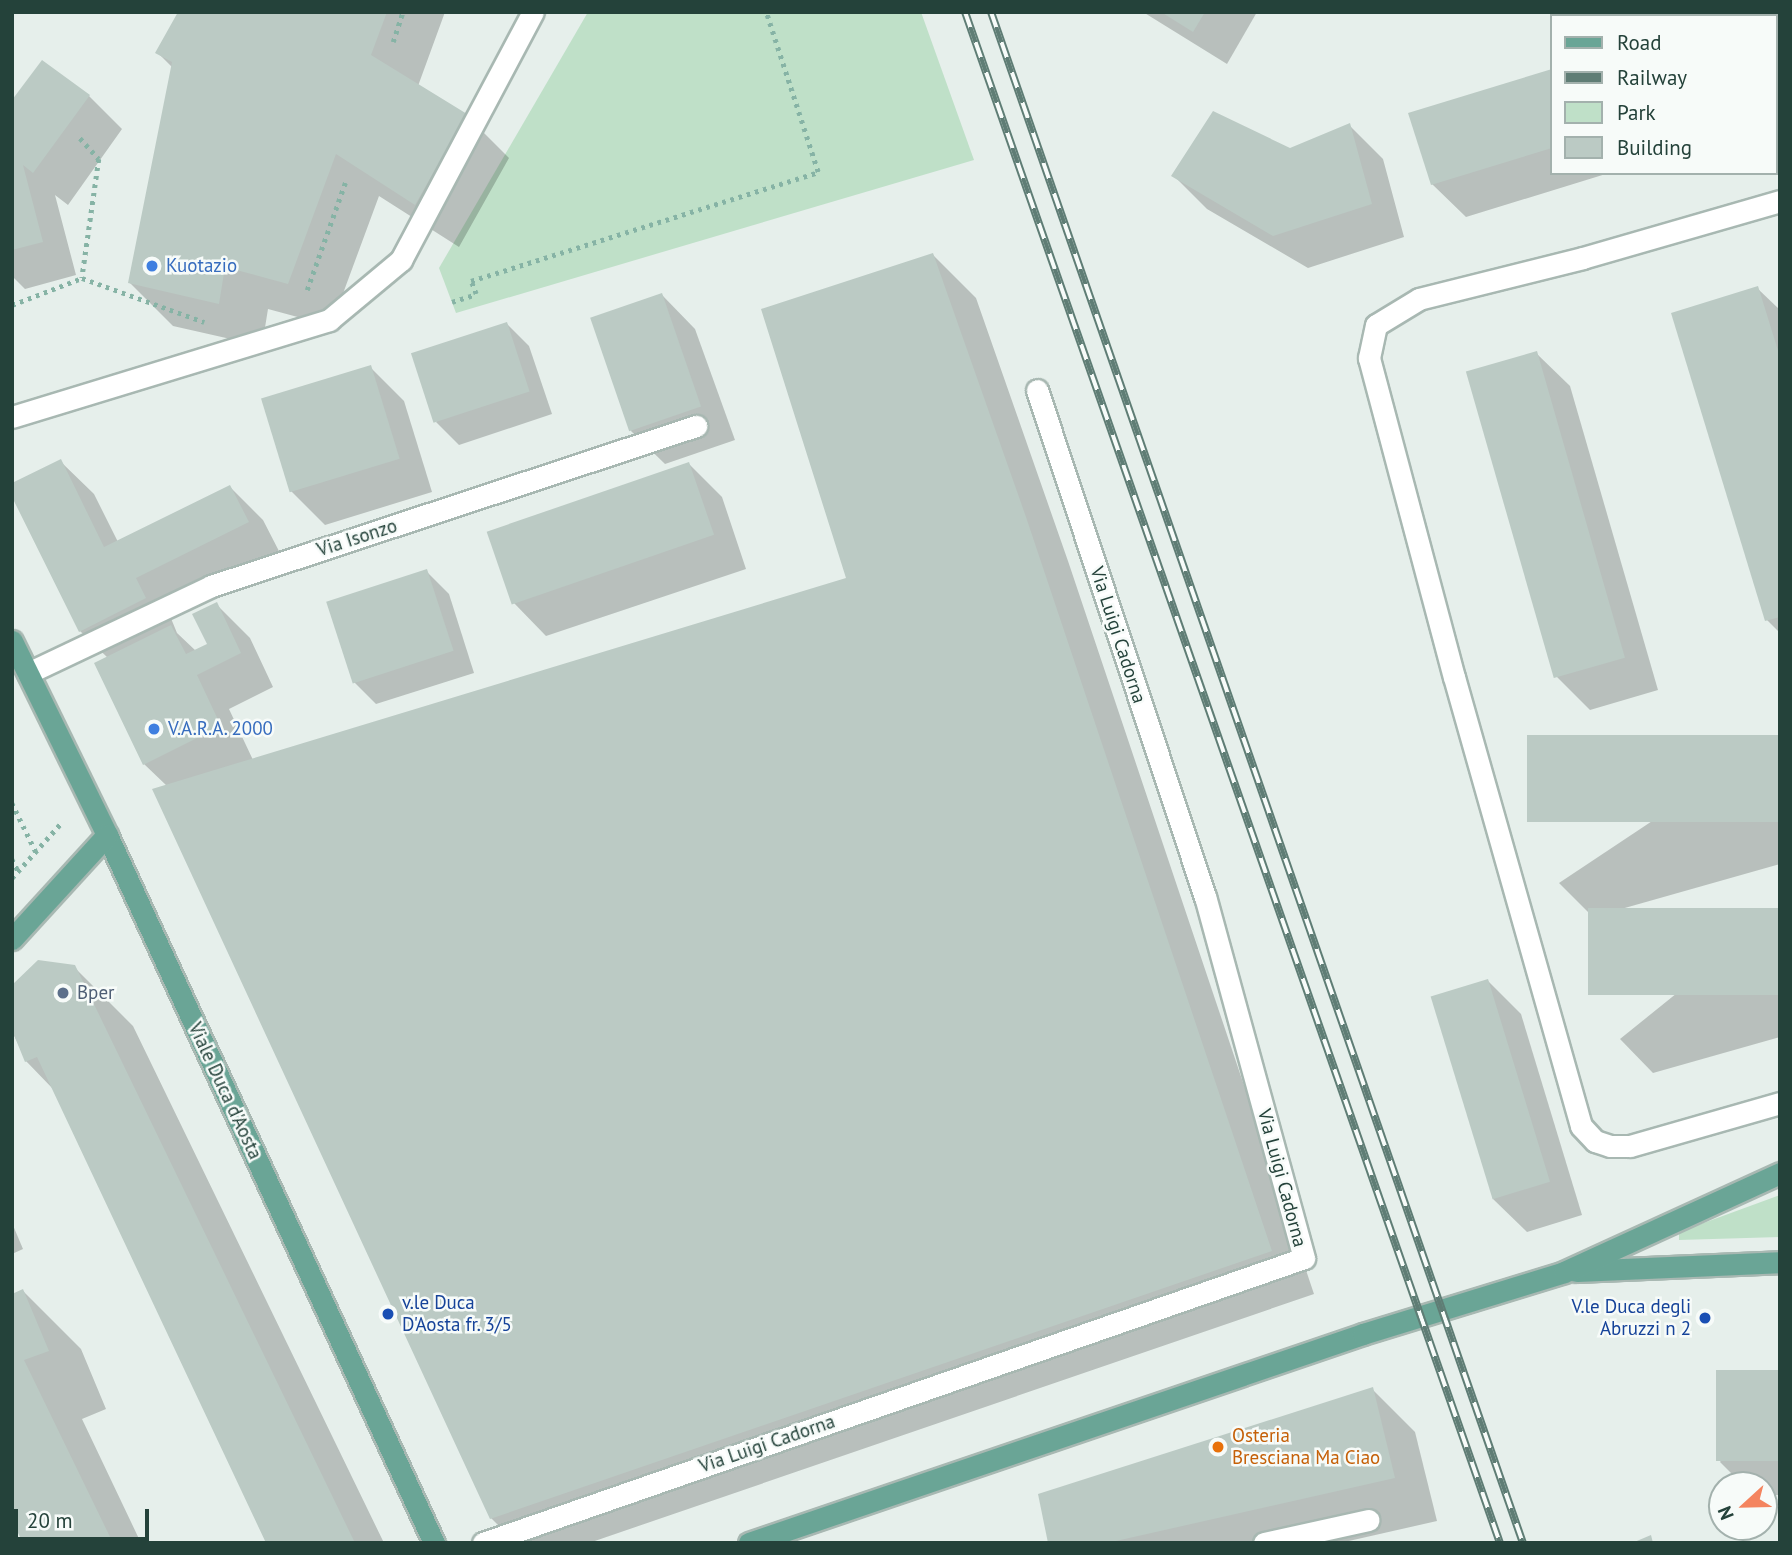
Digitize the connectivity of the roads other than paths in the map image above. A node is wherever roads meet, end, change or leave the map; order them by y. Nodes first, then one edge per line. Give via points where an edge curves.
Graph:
1 (533, 12) edge
2 (1780, 201) edge
3 (1037, 390) dead end
4 (12, 417) edge
5 (696, 426) dead end
6 (12, 641) edge
7 (28, 673) junction
8 (107, 835) junction
9 (12, 939) edge
10 (1780, 1103) edge
11 (1780, 1173) edge
12 (1780, 1262) edge
13 (1564, 1272) junction
14 (1370, 1520) dead end
15 (434, 1543) edge
16 (483, 1543) edge
17 (749, 1543) edge
18 (1264, 1543) edge

1 - 4 street via 401,260 329,320
2 - 10 street via 1419,299 1376,325 1368,358 1581,1126 1595,1141 1630,1146
3 - 16 street, Via Luigi Cadorna via 1205,897 1304,1258
5 - 7 street, Via Isonzo via 211,586
6 - 7 main road, Viale Duca d'Aosta
7 - 8 main road, Viale Duca d'Aosta
8 - 9 main road
8 - 15 main road, Viale Duca d'Aosta
11 - 13 main road
12 - 13 main road
13 - 17 main road via 1363,1334
14 - 18 street

